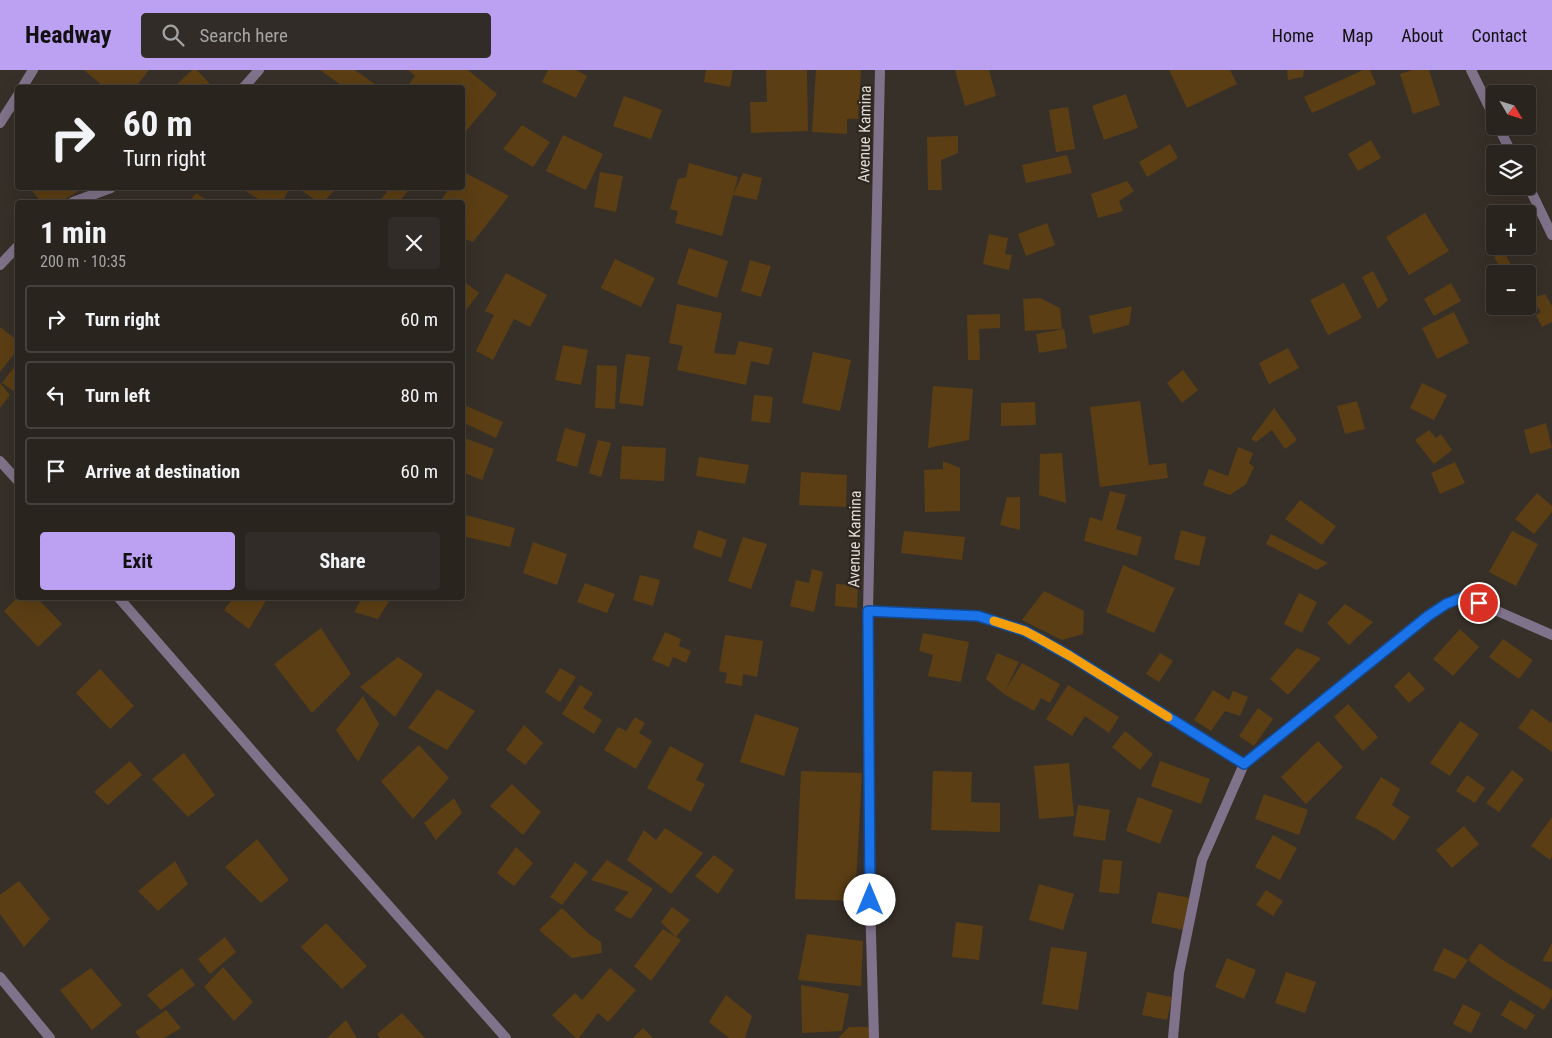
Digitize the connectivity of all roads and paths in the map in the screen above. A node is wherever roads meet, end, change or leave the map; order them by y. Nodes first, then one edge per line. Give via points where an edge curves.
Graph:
1 (32, 70) edge
2 (259, 70) edge
3 (880, 70) edge
4 (1471, 70) edge
5 (24, 85) edge
6 (246, 85) edge
7 (15, 100) edge
8 (1486, 101) edge
9 (0, 123) edge
10 (106, 190) edge
11 (1533, 195) edge
12 (78, 200) edge
13 (1552, 235) edge
14 (15, 249) edge
15 (0, 265) edge
16 (0, 461) edge
17 (15, 478) edge
18 (121, 600) edge
19 (868, 611) junction
20 (1552, 635) edge
21 (1244, 764) junction
22 (0, 977) edge
23 (50, 1038) edge
24 (506, 1038) edge
25 (874, 1038) edge
26 (1173, 1038) edge

1 - 5 street
2 - 6 street
3 - 19 street, Avenue Kamina
4 - 8 street
7 - 9 street
10 - 12 street
11 - 13 street
14 - 15 street
16 - 17 street
18 - 24 street
19 - 21 street via 978,616 1025,631
19 - 25 street, Avenue Kamina
20 - 21 street via 1479,603 1461,598 1446,604
21 - 26 street via 1202,860 1179,973
22 - 23 street

